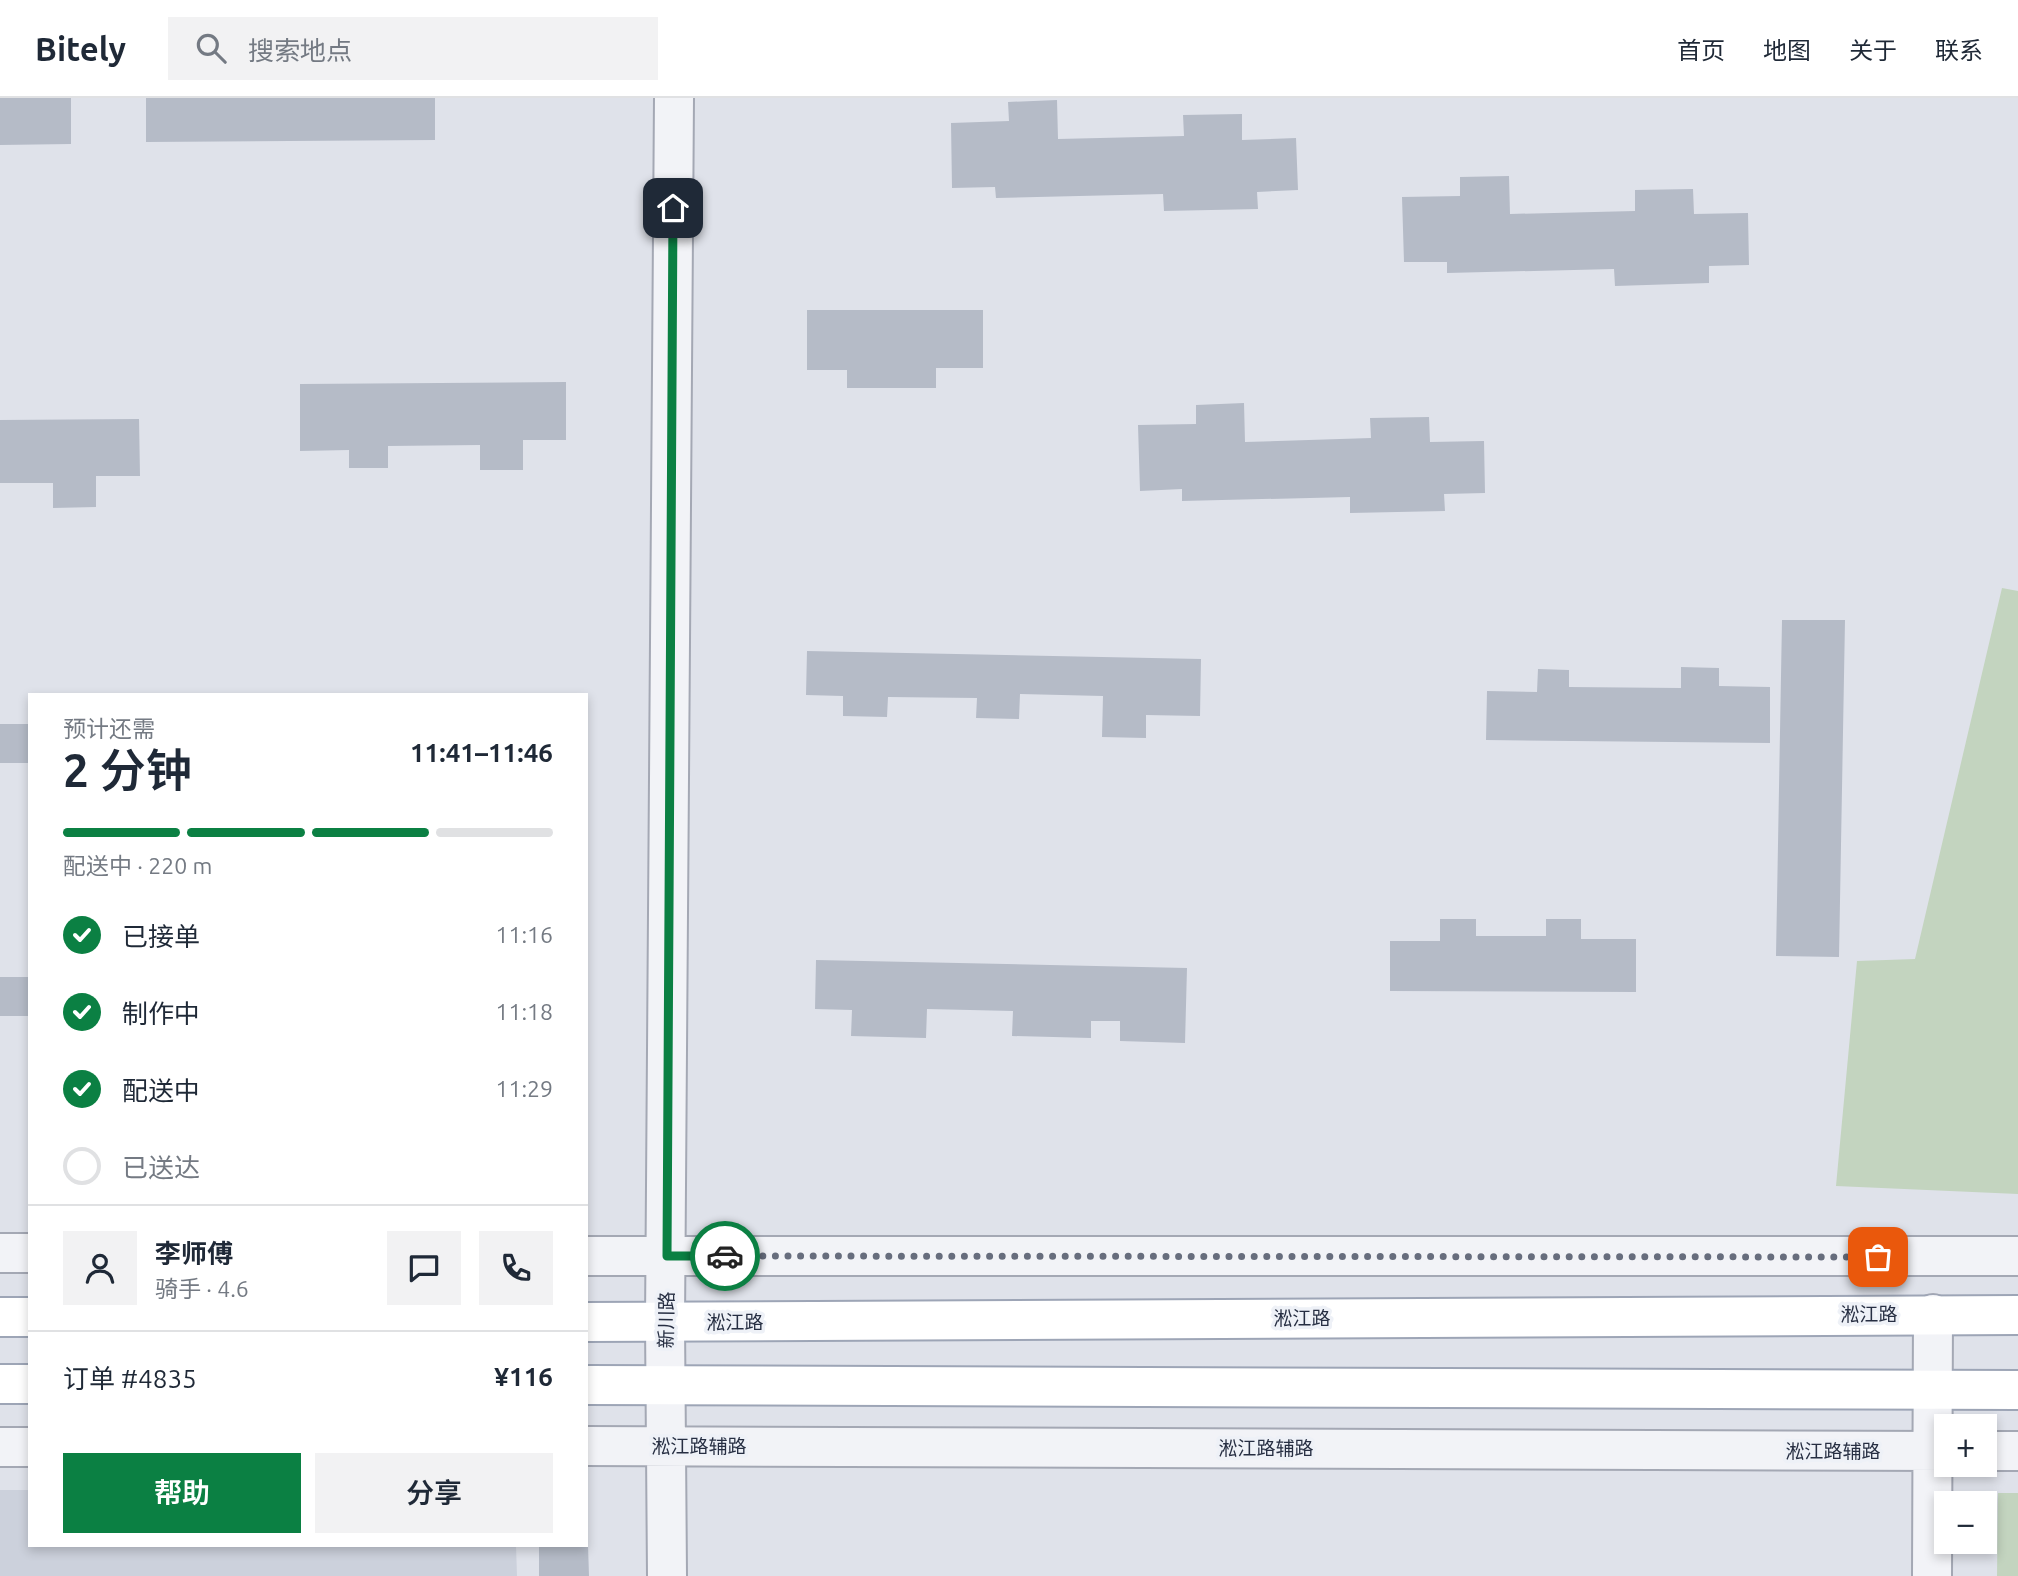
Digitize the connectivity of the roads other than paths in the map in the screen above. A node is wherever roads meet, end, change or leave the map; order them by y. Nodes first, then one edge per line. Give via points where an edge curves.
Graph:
1 (674, 98) edge
2 (0, 1253) edge
3 (28, 1253) edge
4 (588, 1256) edge
5 (667, 1256) junction
6 (2018, 1256) edge
7 (1933, 1314) junction
8 (2018, 1315) edge
9 (0, 1317) edge
10 (28, 1317) edge
11 (588, 1322) edge
12 (665, 1322) junction
13 (0, 1384) edge
14 (28, 1384) edge
15 (588, 1385) edge
16 (665, 1385) junction
17 (1932, 1390) junction
18 (2018, 1390) edge
19 (1935, 1414) edge
20 (588, 1446) edge
21 (666, 1446) junction
22 (0, 1447) edge
23 (28, 1447) edge
24 (1934, 1451) edge
25 (1997, 1451) edge
26 (2018, 1451) edge
27 (1938, 1477) edge
28 (667, 1576) edge
29 (1933, 1576) edge

1 - 5 street, 新川路
2 - 3 street
4 - 5 street
5 - 6 street
5 - 12 street, 新川路
7 - 8 main road, 淞江路
7 - 12 main road, 淞江路
7 - 17 street
9 - 10 main road
11 - 12 main road, 淞江路
12 - 16 street, 新川路
13 - 14 main road
15 - 16 main road
16 - 17 main road
16 - 21 street, 新川路
17 - 18 main road
17 - 19 street
20 - 21 street, 淞江路辅路
21 - 24 street, 淞江路辅路
21 - 28 street, 新川路
22 - 23 street
25 - 26 street
27 - 29 street

